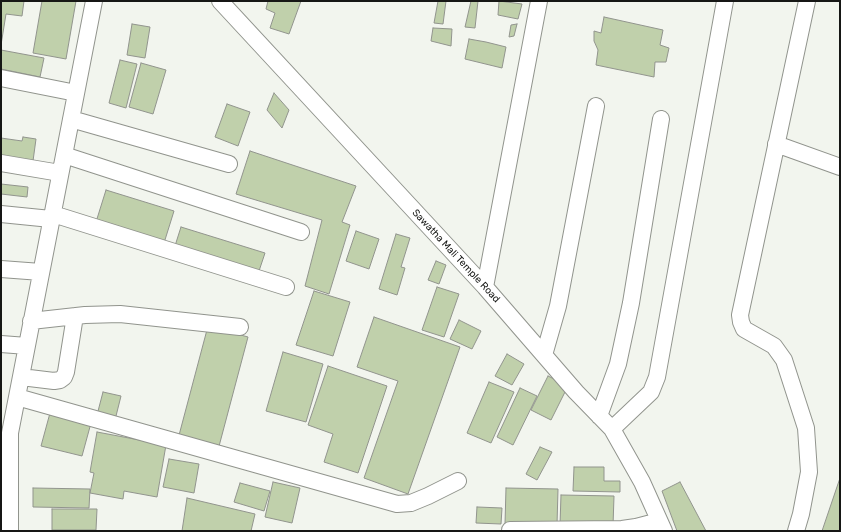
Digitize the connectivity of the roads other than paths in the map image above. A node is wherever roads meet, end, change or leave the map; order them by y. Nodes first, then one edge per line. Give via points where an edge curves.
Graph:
1 (94, 1) edge
2 (539, 1) edge
3 (725, 1) edge
4 (806, 1) edge
5 (225, 4) edge
6 (1, 78) edge
7 (76, 93) junction
8 (596, 106) dead end
9 (71, 119) junction
10 (661, 119) dead end
11 (776, 144) junction
12 (64, 155) junction
13 (1, 163) edge
14 (229, 164) dead end
15 (840, 167) edge
16 (60, 173) junction
17 (1, 214) edge
18 (52, 216) junction
19 (301, 232) dead end
20 (1, 269) edge
21 (41, 272) junction
22 (286, 287) dead end
23 (485, 287) junction
24 (75, 316) junction
25 (31, 321) junction
26 (240, 327) dead end
27 (1, 344) edge
28 (26, 346) junction
29 (544, 355) junction
30 (21, 376) junction
31 (11, 404) edge
32 (599, 416) junction
33 (612, 429) junction
34 (5, 460) edge
35 (458, 481) dead end
36 (7, 524) edge
37 (661, 527) edge
38 (510, 530) edge
39 (796, 531) edge

1 - 7 street
2 - 23 street
3 - 33 street via 657,377 651,392
4 - 11 street
5 - 23 street, Sawatha Mali Temple Road
6 - 7 street
7 - 9 street
8 - 29 street via 558,306
9 - 12 street
9 - 14 street
10 - 32 street via 622,349
11 - 15 street
11 - 39 street via 740,315 744,329 774,346 784,360 806,428 809,472
12 - 16 street
12 - 19 street
13 - 16 street
16 - 18 street
17 - 18 street
18 - 21 street
18 - 22 street
20 - 21 street
21 - 25 street
23 - 29 street, Sawatha Mali Temple Road
24 - 25 street
24 - 26 street via 120,314
24 - 30 street via 64,377 54,381
25 - 28 street
27 - 28 street
28 - 30 street
29 - 32 street, Sawatha Mali Temple Road
30 - 31 street
31 - 34 street via 10,433
31 - 35 street via 398,504 411,503
32 - 33 street, Sawatha Mali Temple Road
33 - 37 street, Sawatha Mali Temple Road via 642,482
34 - 36 street
37 - 38 street

